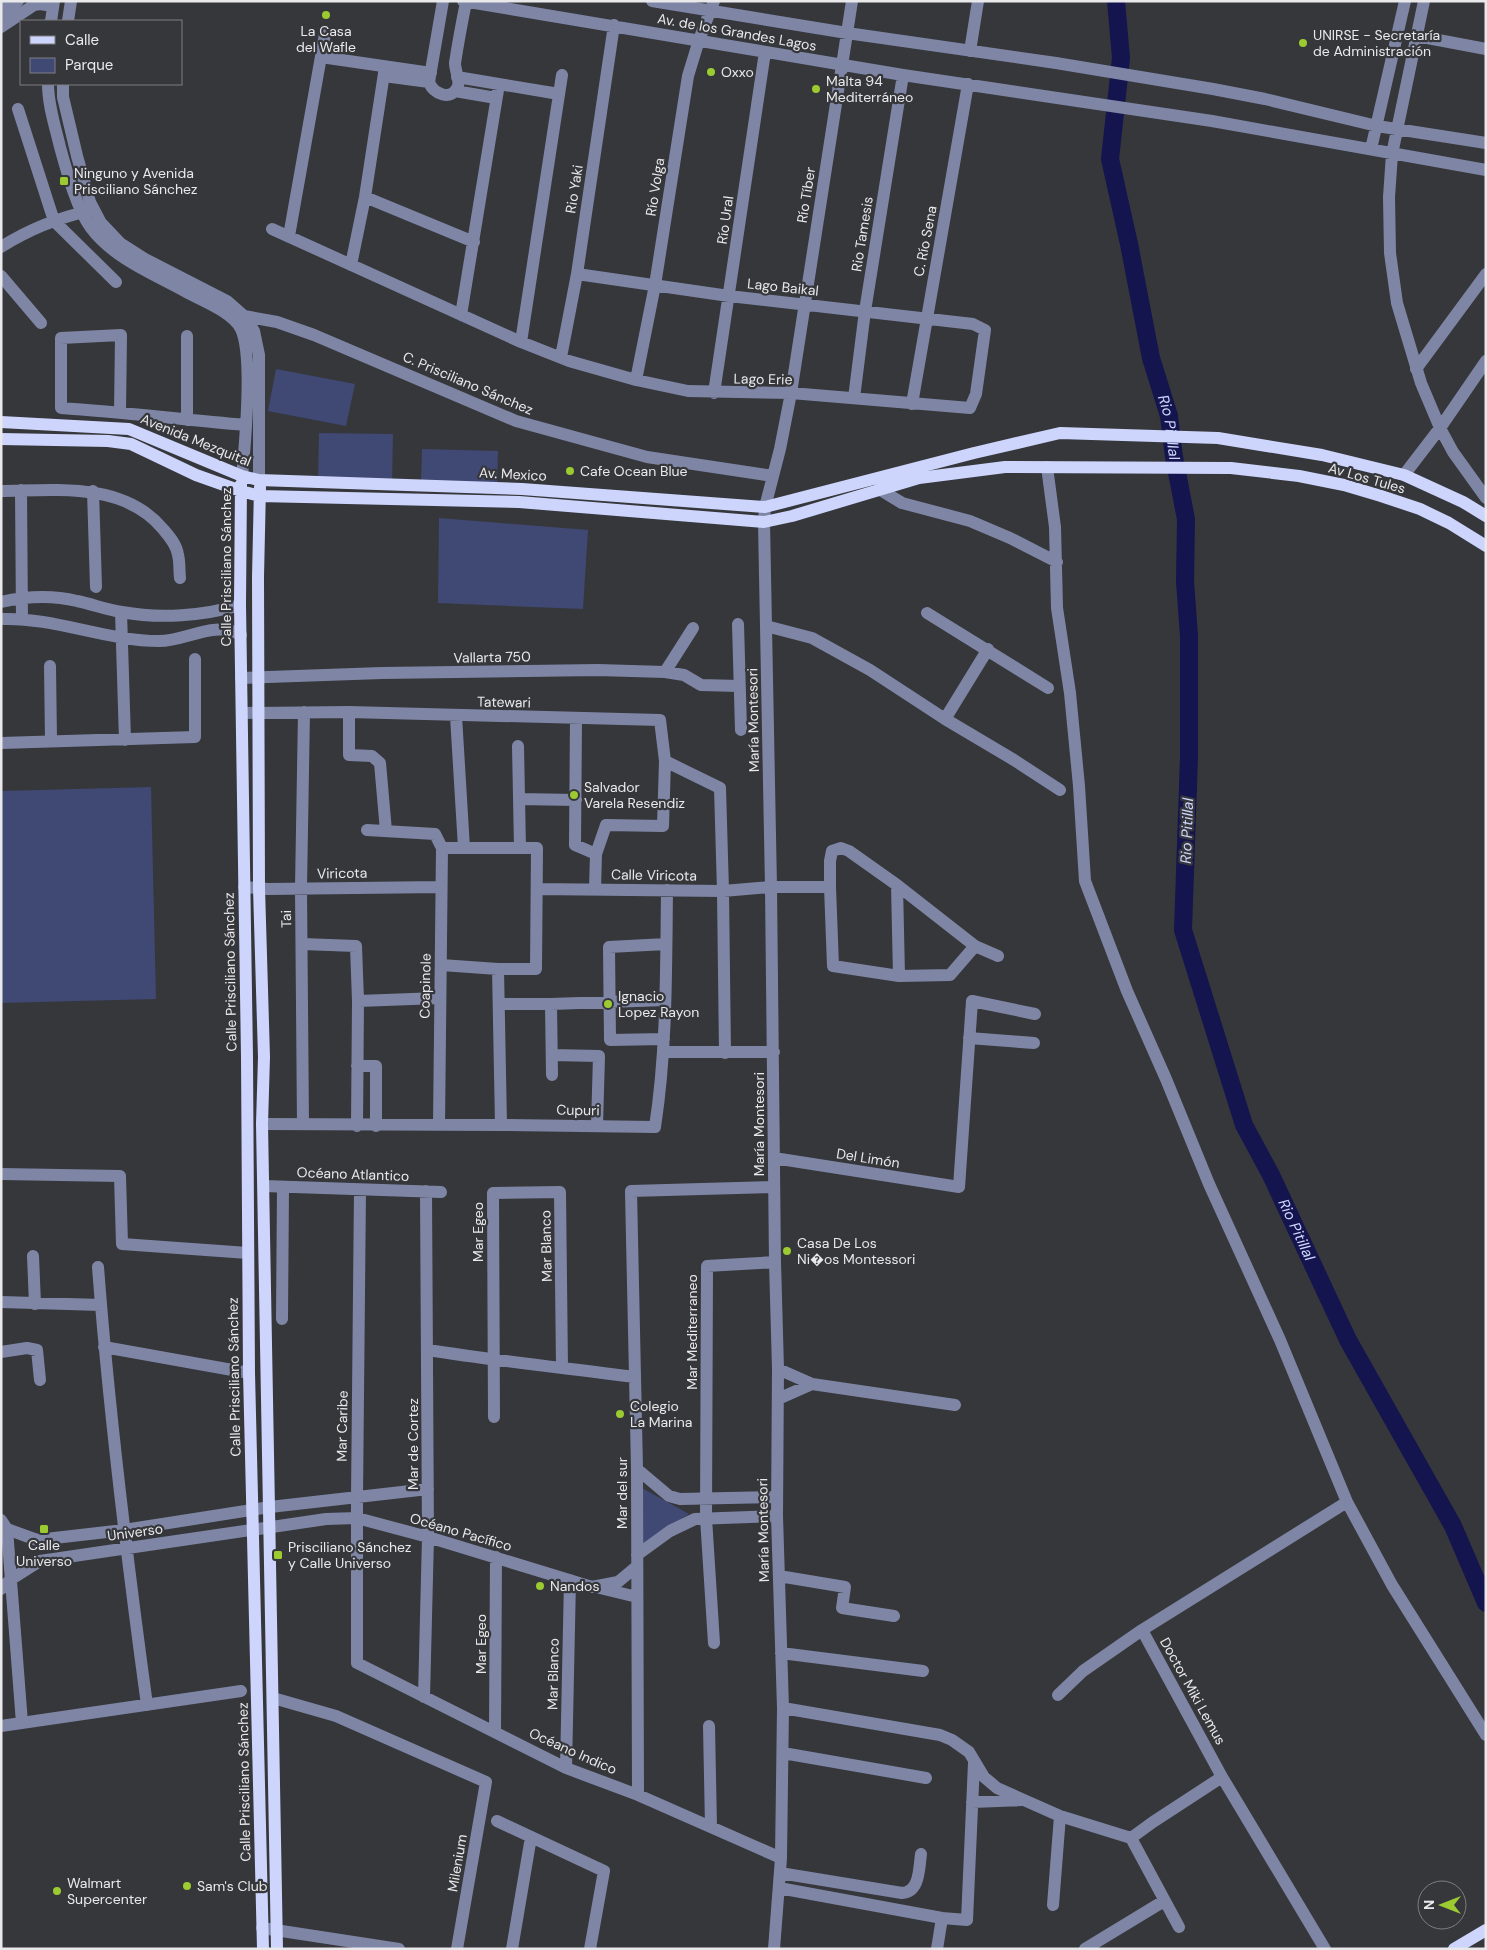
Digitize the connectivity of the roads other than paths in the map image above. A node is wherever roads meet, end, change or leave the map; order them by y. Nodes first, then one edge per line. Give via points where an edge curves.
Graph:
1 (18, 1) edge
2 (71, 1) edge
3 (444, 1) edge
4 (464, 1) edge
5 (652, 1) edge
6 (852, 1) edge
7 (978, 1) edge
8 (1405, 1) edge
9 (1424, 1) edge
10 (54, 4) edge
11 (713, 6) edge
12 (4, 15) edge
13 (51, 20) edge
14 (68, 20) edge
15 (614, 25) junction
16 (847, 33) junction
17 (325, 34) dead end
18 (1417, 36) junction
19 (699, 40) junction
20 (1486, 49) edge
21 (970, 51) junction
22 (765, 52) junction
23 (321, 57) junction
24 (842, 65) junction
25 (385, 71) junction
26 (562, 75) dead end
27 (903, 75) junction
28 (430, 77) junction
29 (457, 77) junction
30 (499, 84) junction
31 (968, 84) junction
32 (48, 85) edge
33 (63, 85) edge
34 (455, 91) junction
35 (559, 94) junction
36 (496, 98) junction
37 (18, 109) dead end
38 (1378, 126) junction
39 (1398, 129) junction
40 (1486, 143) edge
41 (1371, 149) junction
42 (1392, 154) junction
43 (1486, 170) edge
44 (365, 197) junction
45 (88, 212) junction
46 (54, 221) junction
47 (272, 229) dead end
48 (289, 236) junction
49 (474, 242) junction
50 (1, 247) edge
51 (351, 265) junction
52 (577, 274) junction
53 (1486, 274) edge
54 (1, 276) edge
55 (116, 282) dead end
56 (655, 285) junction
57 (729, 296) junction
58 (803, 305) junction
59 (864, 311) junction
60 (461, 315) junction
61 (244, 316) junction
62 (926, 319) junction
63 (41, 323) dead end
64 (187, 336) dead end
65 (521, 342) junction
66 (561, 357) junction
67 (1486, 361) edge
68 (1416, 369) junction
69 (636, 380) junction
70 (714, 393) junction
71 (791, 393) junction
72 (854, 398) junction
73 (912, 404) junction
74 (970, 408) joint
75 (120, 412) junction
76 (187, 420) junction
77 (1, 422) edge
78 (245, 425) junction
79 (1440, 428) junction
80 (1060, 433) joint
81 (1, 439) edge
82 (1054, 467) junction
83 (1404, 475) junction
84 (242, 476) junction
85 (773, 476) junction
86 (259, 480) junction
87 (879, 489) junction
88 (21, 490) junction
89 (1, 491) edge
90 (92, 491) junction
91 (240, 491) junction
92 (260, 496) junction
93 (1486, 498) edge
94 (765, 507) junction
95 (1486, 516) edge
96 (764, 522) junction
97 (1486, 546) edge
98 (1057, 562) junction
99 (180, 578) dead end
100 (96, 587) dead end
101 (22, 597) junction
102 (1, 602) edge
103 (240, 604) junction
104 (121, 612) junction
105 (927, 613) dead end
106 (185, 614) junction
107 (22, 619) junction
108 (1, 620) edge
109 (738, 624) dead end
110 (766, 626) junction
111 (693, 628) dead end
112 (186, 635) junction
113 (241, 635) junction
114 (122, 638) junction
115 (988, 649) junction
116 (195, 659) dead end
117 (50, 666) dead end
118 (665, 672) junction
119 (259, 677) junction
120 (242, 678) junction
121 (739, 686) junction
122 (1048, 688) dead end
123 (304, 712) junction
124 (349, 712) junction
125 (242, 713) junction
126 (258, 713) junction
127 (456, 716) junction
128 (576, 718) junction
129 (945, 720) junction
130 (741, 730) dead end
131 (125, 740) junction
132 (51, 741) junction
133 (1, 743) edge
134 (518, 746) dead end
135 (665, 760) junction
136 (1060, 790) dead end
137 (519, 799) junction
138 (576, 800) junction
139 (367, 830) dead end
140 (386, 831) junction
141 (442, 848) junction
142 (464, 848) junction
143 (520, 848) junction
144 (596, 854) junction
145 (897, 885) junction
146 (244, 887) junction
147 (441, 887) junction
148 (771, 887) junction
149 (830, 887) junction
150 (259, 888) junction
151 (301, 888) junction
152 (537, 889) junction
153 (595, 890) junction
154 (667, 890) junction
155 (723, 891) junction
156 (302, 944) junction
157 (666, 944) junction
158 (975, 946) junction
159 (998, 956) dead end
160 (440, 965) junction
161 (498, 969) junction
162 (899, 976) junction
163 (439, 998) junction
164 (665, 1000) junction
165 (358, 1001) junction
166 (610, 1002) junction
167 (500, 1004) junction
168 (551, 1004) junction
169 (1034, 1014) dead end
170 (969, 1038) junction
171 (664, 1039) junction
172 (1034, 1043) dead end
173 (663, 1052) junction
174 (774, 1052) junction
175 (725, 1053) junction
176 (552, 1055) junction
177 (357, 1066) junction
178 (552, 1075) dead end
179 (262, 1124) junction
180 (303, 1124) junction
181 (501, 1124) junction
182 (439, 1125) junction
183 (597, 1125) junction
184 (357, 1126) junction
185 (376, 1126) junction
186 (774, 1158) junction
187 (1, 1174) edge
188 (264, 1186) junction
189 (283, 1187) junction
190 (774, 1187) junction
191 (360, 1190) junction
192 (426, 1192) junction
193 (441, 1192) dead end
194 (493, 1192) joint
195 (248, 1253) junction
196 (34, 1256) dead end
197 (774, 1262) junction
198 (98, 1267) dead end
199 (1, 1302) edge
200 (35, 1304) junction
201 (101, 1305) junction
202 (282, 1319) dead end
203 (104, 1347) junction
204 (428, 1350) junction
205 (1, 1352) edge
206 (493, 1361) junction
207 (562, 1367) junction
208 (778, 1368) junction
209 (249, 1373) junction
210 (635, 1377) junction
211 (40, 1380) dead end
212 (812, 1384) junction
213 (778, 1399) junction
214 (954, 1405) dead end
215 (494, 1417) dead end
216 (637, 1469) junction
217 (428, 1489) junction
218 (356, 1497) junction
219 (777, 1497) junction
220 (706, 1498) junction
221 (1347, 1502) junction
222 (270, 1507) junction
223 (251, 1511) junction
224 (777, 1516) junction
225 (357, 1518) junction
226 (706, 1518) junction
227 (4, 1524) edge
228 (270, 1526) junction
229 (124, 1530) junction
230 (253, 1530) junction
231 (428, 1537) junction
232 (37, 1540) junction
233 (127, 1548) junction
234 (496, 1557) junction
235 (40, 1560) junction
236 (637, 1561) junction
237 (779, 1576) junction
238 (570, 1580) junction
239 (5, 1584) edge
240 (592, 1586) junction
241 (637, 1597) junction
242 (894, 1616) dead end
243 (1142, 1630) junction
244 (714, 1643) dead end
245 (781, 1653) junction
246 (357, 1663) joint
247 (923, 1671) dead end
248 (241, 1692) dead end
249 (1058, 1695) dead end
250 (424, 1697) junction
251 (273, 1698) junction
252 (147, 1705) junction
253 (783, 1708) junction
254 (22, 1723) junction
255 (1, 1726) edge
256 (709, 1726) dead end
257 (496, 1732) junction
258 (1486, 1735) edge
259 (783, 1753) junction
260 (974, 1763) junction
261 (566, 1768) junction
262 (1222, 1777) junction
263 (926, 1778) dead end
264 (638, 1795) junction
265 (1022, 1800) junction
266 (972, 1802) junction
267 (1060, 1816) junction
268 (497, 1820) dead end
269 (711, 1827) junction
270 (531, 1837) junction
271 (1131, 1838) junction
272 (921, 1854) dead end
273 (781, 1858) junction
274 (780, 1873) junction
275 (779, 1888) junction
276 (1164, 1901) junction
277 (1053, 1905) dead end
278 (942, 1918) junction
279 (1179, 1927) dead end
280 (262, 1928) junction
281 (276, 1930) junction
282 (1486, 1930) edge
283 (262, 1949) edge
284 (277, 1949) edge
285 (399, 1949) edge
286 (457, 1949) edge
287 (512, 1949) edge
288 (590, 1949) edge
289 (774, 1949) edge
290 (937, 1949) edge
291 (1085, 1949) edge
292 (1325, 1949) edge
293 (1454, 1949) edge

1 - 12 street
2 - 14 street
3 - 28 street
4 - 15 street, Av. de los Grandes Lagos
4 - 29 street via 455,66
5 - 11 street, Av. de los Grandes Lagos
6 - 16 street, Río Tíber
7 - 21 street
8 - 38 street
9 - 18 street
10 - 12 street via 34,5
10 - 13 street
11 - 16 street, Av. de los Grandes Lagos
11 - 19 street, Río Volga
15 - 19 street, Av. de los Grandes Lagos
15 - 52 street, Rio Yaki
16 - 21 street, Av. de los Grandes Lagos
16 - 24 street, Río Tíber
17 - 23 street
18 - 20 street
18 - 39 street
19 - 22 street, Av. de los Grandes Lagos
19 - 56 street, Río Volga via 688,76
21 - 38 street, Av. de los Grandes Lagos via 1265,99
22 - 24 street, Av. de los Grandes Lagos
22 - 57 street, Río Ural
23 - 25 street
23 - 48 street
24 - 27 street, Av. de los Grandes Lagos
24 - 58 street, Río Tíber
25 - 28 street
25 - 44 street
26 - 35 street
27 - 31 street, Av. de los Grandes Lagos
27 - 59 street, Rio Tamesis
28 - 34 street via 433,91 442,95
29 - 30 street
29 - 34 street via 459,83
30 - 35 street
30 - 36 street
31 - 41 street, Av. de los Grandes Lagos
31 - 62 street, C. Río Sena
32 - 45 street, Calle Prisciliano Sánchez via 48,98 64,162
33 - 45 street, Calle Prisciliano Sánchez
34 - 36 street
35 - 65 street
36 - 49 street
37 - 46 street
38 - 39 street, Av. de los Grandes Lagos
38 - 41 street
39 - 40 street, Av. de los Grandes Lagos
39 - 42 street
41 - 42 street, Av. de los Grandes Lagos
42 - 43 street, Av. de los Grandes Lagos
42 - 68 street via 1390,252 1397,303
44 - 49 street
44 - 51 street
45 - 46 street
45 - 61 street, Calle Prisciliano Sánchez via 120,243 227,301
45 - 78 street, Calle Prisciliano Sánchez via 91,228 111,247 138,266 214,306 240,328 247,357
46 - 50 street
46 - 55 street
47 - 48 street, Lago Erie
48 - 51 street, Lago Erie
49 - 60 street
51 - 60 street, Lago Erie
52 - 56 street, Lago Baikal
52 - 66 street, Rio Yaki
53 - 68 street
54 - 63 street
56 - 57 street, Lago Baikal
56 - 69 street, Río Volga
57 - 58 street, Lago Baikal
57 - 70 street, Río Ural
58 - 59 street, Lago Baikal
58 - 71 street, Río Tíber
59 - 62 street, Lago Baikal
59 - 72 street, Rio Tamesis
60 - 65 street, Lago Erie
61 - 85 street, C. Prisciliano Sánchez via 277,322 314,335 516,421 647,457
61 - 86 street, Calle Prisciliano Sánchez via 254,330 259,355
62 - 73 street, C. Río Sena
62 - 74 street, Lago Baikal via 973,324 985,330 976,394
64 - 76 street
65 - 66 street, Lago Erie
66 - 69 street, Lago Erie
67 - 79 street
68 - 79 street
69 - 70 street, Lago Erie
70 - 71 street, Lago Erie
71 - 72 street, Lago Erie
71 - 85 street, María Montesori
72 - 73 street, Lago Erie
73 - 74 street, Lago Erie
75 - 75 street via 61,408 61,338 122,335
75 - 76 street
76 - 78 street
77 - 84 main road, Avenida Mezquital via 129,429
78 - 84 street, Calle Prisciliano Sánchez
79 - 83 street
79 - 93 street
80 - 83 main road, Av Los Tules via 1232,439 1322,455
80 - 94 main road, Av. Mexico
81 - 91 main road, Avenida Mezquital via 131,444 196,476
82 - 87 main road, Av. Mexico via 980,470 919,478
82 - 97 main road, Av Los Tules via 1231,468 1299,476 1420,509
82 - 98 street
83 - 95 main road, Av Los Tules
84 - 86 main road, Avenida Mezquital
84 - 91 main road, Calle Prisciliano Sánchez
85 - 94 street, María Montesori
86 - 92 main road, Calle Prisciliano Sánchez
86 - 94 main road, Av. Mexico via 522,489
87 - 96 main road, Av. Mexico
87 - 98 street via 902,503 970,522 1010,538
88 - 89 street
88 - 90 street
88 - 101 street
90 - 99 street via 135,505 155,520 172,540 178,554
90 - 100 street
91 - 92 main road, Avenida Mezquital
91 - 103 main road, Calle Prisciliano Sánchez
92 - 96 main road, Av. Mexico via 519,502
92 - 119 main road, Calle Prisciliano Sánchez
94 - 96 street, María Montesori
96 - 110 street, María Montesori
98 - 221 street via 1057,608 1070,692 1085,881 1127,991 1280,1340
101 - 102 street
101 - 104 street via 76,600
101 - 107 street
103 - 106 street via 222,610
103 - 113 main road, Calle Prisciliano Sánchez
104 - 106 street via 156,616
104 - 114 street
105 - 115 street
106 - 112 street
107 - 108 street
107 - 114 street
109 - 121 street
110 - 129 street via 812,638 870,670
110 - 148 street, María Montesori
111 - 118 street
112 - 113 street via 219,630 231,630
112 - 114 street via 161,641
113 - 120 main road, Calle Prisciliano Sánchez
114 - 131 street
115 - 122 street
115 - 129 street
116 - 131 street via 195,737
117 - 132 street
118 - 119 street, Vallarta 750 via 598,670
118 - 121 street, Vallarta 750 via 684,675 700,685
119 - 120 street, Vallarta 750
119 - 126 main road, Calle Prisciliano Sánchez
120 - 125 main road, Calle Prisciliano Sánchez
121 - 130 street
123 - 124 street, Tatewari
123 - 126 street, Tatewari
123 - 151 street, Tai
124 - 127 street, Tatewari
124 - 140 street via 349,754 372,756 380,763
125 - 126 street, Tatewari
125 - 146 main road, Calle Prisciliano Sánchez
126 - 150 main road, Calle Prisciliano Sánchez
127 - 128 street, Tatewari
127 - 142 street
128 - 135 street, Tatewari via 660,720
128 - 138 street
129 - 136 street
131 - 132 street
132 - 133 street
134 - 137 street
135 - 144 street, Tatewari via 663,826 606,825
135 - 155 street via 720,788
137 - 138 street
137 - 143 street
138 - 144 street via 575,845
139 - 140 street
140 - 141 street via 435,834
141 - 142 street
141 - 147 street, Coapinole
142 - 143 street
143 - 152 street via 537,848
144 - 153 street
145 - 149 street via 841,848 832,851
145 - 158 street
145 - 162 street
146 - 150 street, Viricota
146 - 195 main road, Calle Prisciliano Sánchez
147 - 151 street, Viricota
147 - 160 street, Coapinole
148 - 149 street, Calle Viricota
148 - 155 street, Calle Viricota
148 - 174 street, María Montesori
149 - 162 street via 833,966
150 - 151 street, Viricota
150 - 179 main road, Calle Prisciliano Sánchez via 264,1057
151 - 156 street, Tai
152 - 153 street, Calle Viricota
152 - 161 street via 536,969
153 - 154 street, Calle Viricota
154 - 155 street, Calle Viricota
154 - 157 street, Cupuri
155 - 175 street
156 - 165 street via 356,946
156 - 180 street, Tai
157 - 164 street, Cupuri
157 - 166 street via 609,947
158 - 159 street
158 - 162 street via 950,975
160 - 161 street
160 - 163 street, Coapinole
161 - 167 street
163 - 165 street
163 - 182 street, Coapinole
164 - 166 street
164 - 171 street, Cupuri
165 - 177 street
166 - 168 street
166 - 171 street via 610,1040
167 - 168 street
167 - 181 street
168 - 176 street
169 - 170 street via 972,1000
170 - 172 street
170 - 186 street, Del Limón via 959,1187
171 - 173 street, Cupuri
173 - 175 street
173 - 183 street, Cupuri via 655,1127
174 - 175 street
174 - 186 street, María Montesori
176 - 178 street
176 - 183 street via 599,1056
177 - 184 street
177 - 185 street via 376,1066
179 - 180 street, Cupuri
179 - 188 main road, Calle Prisciliano Sánchez
180 - 184 street, Cupuri
181 - 182 street, Cupuri
181 - 183 street, Cupuri
182 - 185 street, Cupuri
184 - 185 street, Cupuri
186 - 190 street, María Montesori
187 - 195 street via 120,1176 122,1244
188 - 189 street, Océano Atlantico
188 - 222 main road, Calle Prisciliano Sánchez
189 - 191 street, Océano Atlantico
189 - 202 street
190 - 197 street, María Montesori
190 - 210 street, Mar del sur via 632,1191
191 - 192 street, Océano Atlantico
191 - 218 street, Mar Caribe
192 - 193 street, Océano Atlantico
192 - 204 street, Mar de Cortez
194 - 206 street, Mar Egeo
194 - 207 street, Mar Blanco via 560,1192
195 - 209 main road, Calle Prisciliano Sánchez
196 - 200 street
197 - 208 street, María Montesori
197 - 220 street, Mar Mediterraneo via 707,1266
198 - 201 street
199 - 200 street
200 - 201 street
201 - 203 street
203 - 209 street
203 - 229 street
204 - 206 street
204 - 217 street, Mar de Cortez
205 - 211 street via 26,1348 37,1350
206 - 207 street
206 - 215 street, Mar Egeo
207 - 210 street
208 - 212 street
208 - 213 street, María Montesori
209 - 223 main road, Calle Prisciliano Sánchez
210 - 216 street, Mar del sur
212 - 213 street
212 - 214 street
213 - 219 street, María Montesori
216 - 220 street via 669,1496
216 - 236 street, Mar del sur
217 - 218 street, Océano Pacífico
217 - 231 street, Mar de Cortez
218 - 222 street, Océano Pacífico
218 - 225 street, Mar Caribe
219 - 220 street
219 - 224 street, María Montesori
220 - 226 street, Mar Mediterraneo
221 - 243 street, Doctor Miki Lemus
221 - 258 street via 1392,1585
222 - 223 street, Universo
222 - 228 main road, Calle Prisciliano Sánchez
223 - 229 street, Universo
223 - 230 main road, Calle Prisciliano Sánchez
224 - 226 street, Océano Pacífico
224 - 237 street, María Montesori
225 - 228 street, Océano Pacífico via 326,1518
225 - 231 street, Océano Pacífico
225 - 246 street, Mar Caribe
226 - 236 street, Océano Pacífico via 670,1531
226 - 244 street, Mar Mediterraneo
227 - 232 street, Universo
227 - 239 street
228 - 230 street, Universo
228 - 251 main road, Calle Prisciliano Sánchez
229 - 232 street, Universo
229 - 233 street
230 - 233 street, Universo
230 - 280 main road, Calle Prisciliano Sánchez
231 - 234 street, Océano Pacífico
231 - 250 street, Mar de Cortez
232 - 235 street
233 - 235 street, Universo
233 - 252 street
234 - 238 street, Océano Pacífico
234 - 257 street, Mar Egeo
235 - 239 street, Universo
236 - 240 street, Océano Pacífico via 618,1582
236 - 241 street, Mar del sur
237 - 242 street via 845,1587 842,1608
237 - 245 street, María Montesori
238 - 240 street, Océano Pacífico
238 - 261 street, Mar Blanco
239 - 254 street
240 - 241 street
241 - 264 street, Mar del sur
243 - 249 street via 1083,1671
243 - 262 street, Doctor Miki Lemus
245 - 247 street
245 - 253 street, María Montesori
246 - 250 street, Océano Indico
248 - 252 street
250 - 257 street, Océano Indico
251 - 281 main road, Calle Prisciliano Sánchez
251 - 286 street, Milenium via 336,1716 486,1782
252 - 254 street
253 - 259 street, María Montesori
253 - 260 street via 940,1735 968,1752
254 - 255 street
256 - 269 street
257 - 261 street, Océano Indico
259 - 263 street
259 - 273 street, María Montesori
260 - 265 street via 997,1788
260 - 266 street
261 - 264 street, Océano Indico
262 - 271 street
262 - 292 street, Doctor Miki Lemus
264 - 269 street, Océano Indico
265 - 266 street
265 - 267 street
266 - 278 street via 967,1920
267 - 271 street
267 - 277 street
268 - 270 street
269 - 273 street, Océano Indico
270 - 287 street
270 - 288 street via 604,1871
271 - 276 street
272 - 274 street via 915,1887 910,1892
273 - 274 street, María Montesori
274 - 275 street, María Montesori
275 - 278 street
275 - 289 street, María Montesori
276 - 279 street
276 - 291 street
278 - 290 street
280 - 281 street
280 - 283 main road, Calle Prisciliano Sánchez
281 - 284 main road, Calle Prisciliano Sánchez
281 - 285 street
282 - 293 main road

